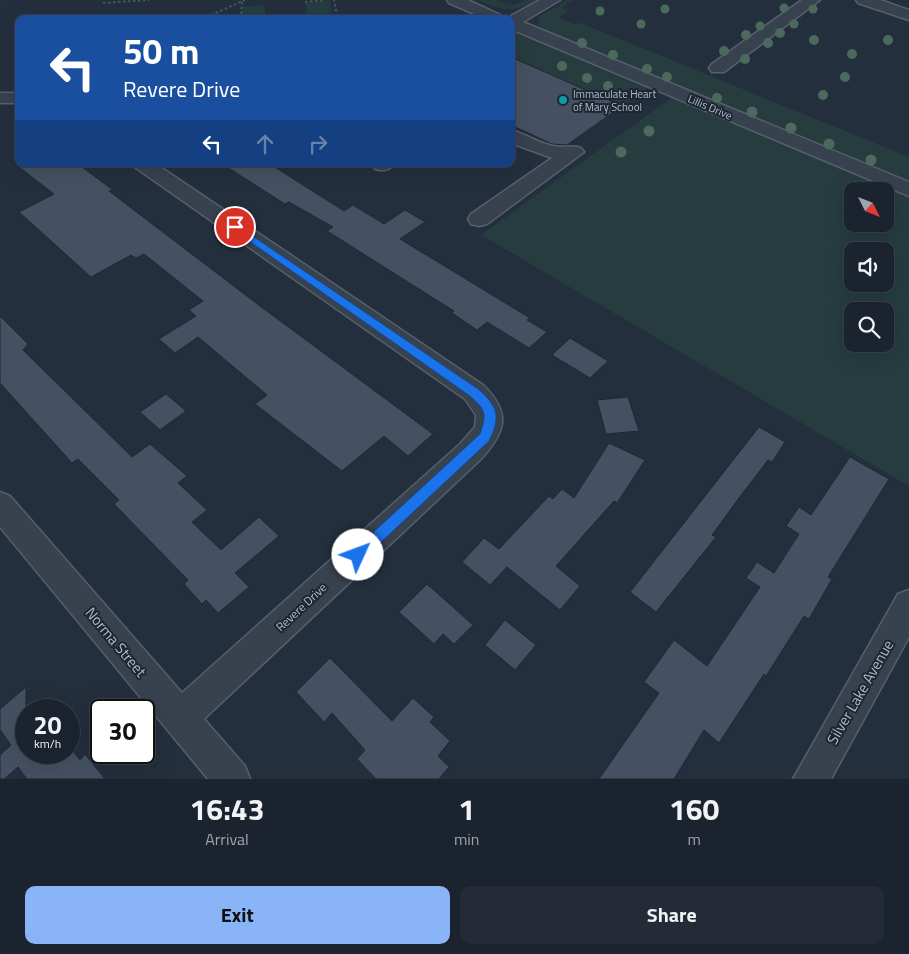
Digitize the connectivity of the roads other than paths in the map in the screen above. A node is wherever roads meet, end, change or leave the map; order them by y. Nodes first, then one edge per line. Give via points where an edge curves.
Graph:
1 (455, 0) edge
2 (552, 0) edge
3 (812, 0) edge
4 (864, 0) edge
5 (491, 15) edge
6 (909, 15) edge
7 (515, 21) edge
8 (515, 25) edge
9 (718, 68) dead end
10 (0, 98) edge
11 (15, 98) edge
12 (515, 138) edge
13 (147, 167) edge
14 (909, 190) edge
15 (479, 219) dead end
16 (0, 505) edge
17 (909, 605) edge
18 (180, 718) junction
19 (232, 779) edge
20 (811, 779) edge

1 - 5 street
2 - 7 street
3 - 9 street
4 - 6 street
8 - 14 street, Lillis Drive
10 - 11 street
12 - 15 street via 564,155 574,152
13 - 18 street, Revere Drive via 474,392 486,403 491,418 485,437 470,452
16 - 18 street, Norma Street
17 - 20 street, Silver Lake Avenue
18 - 19 street, Norma Street

